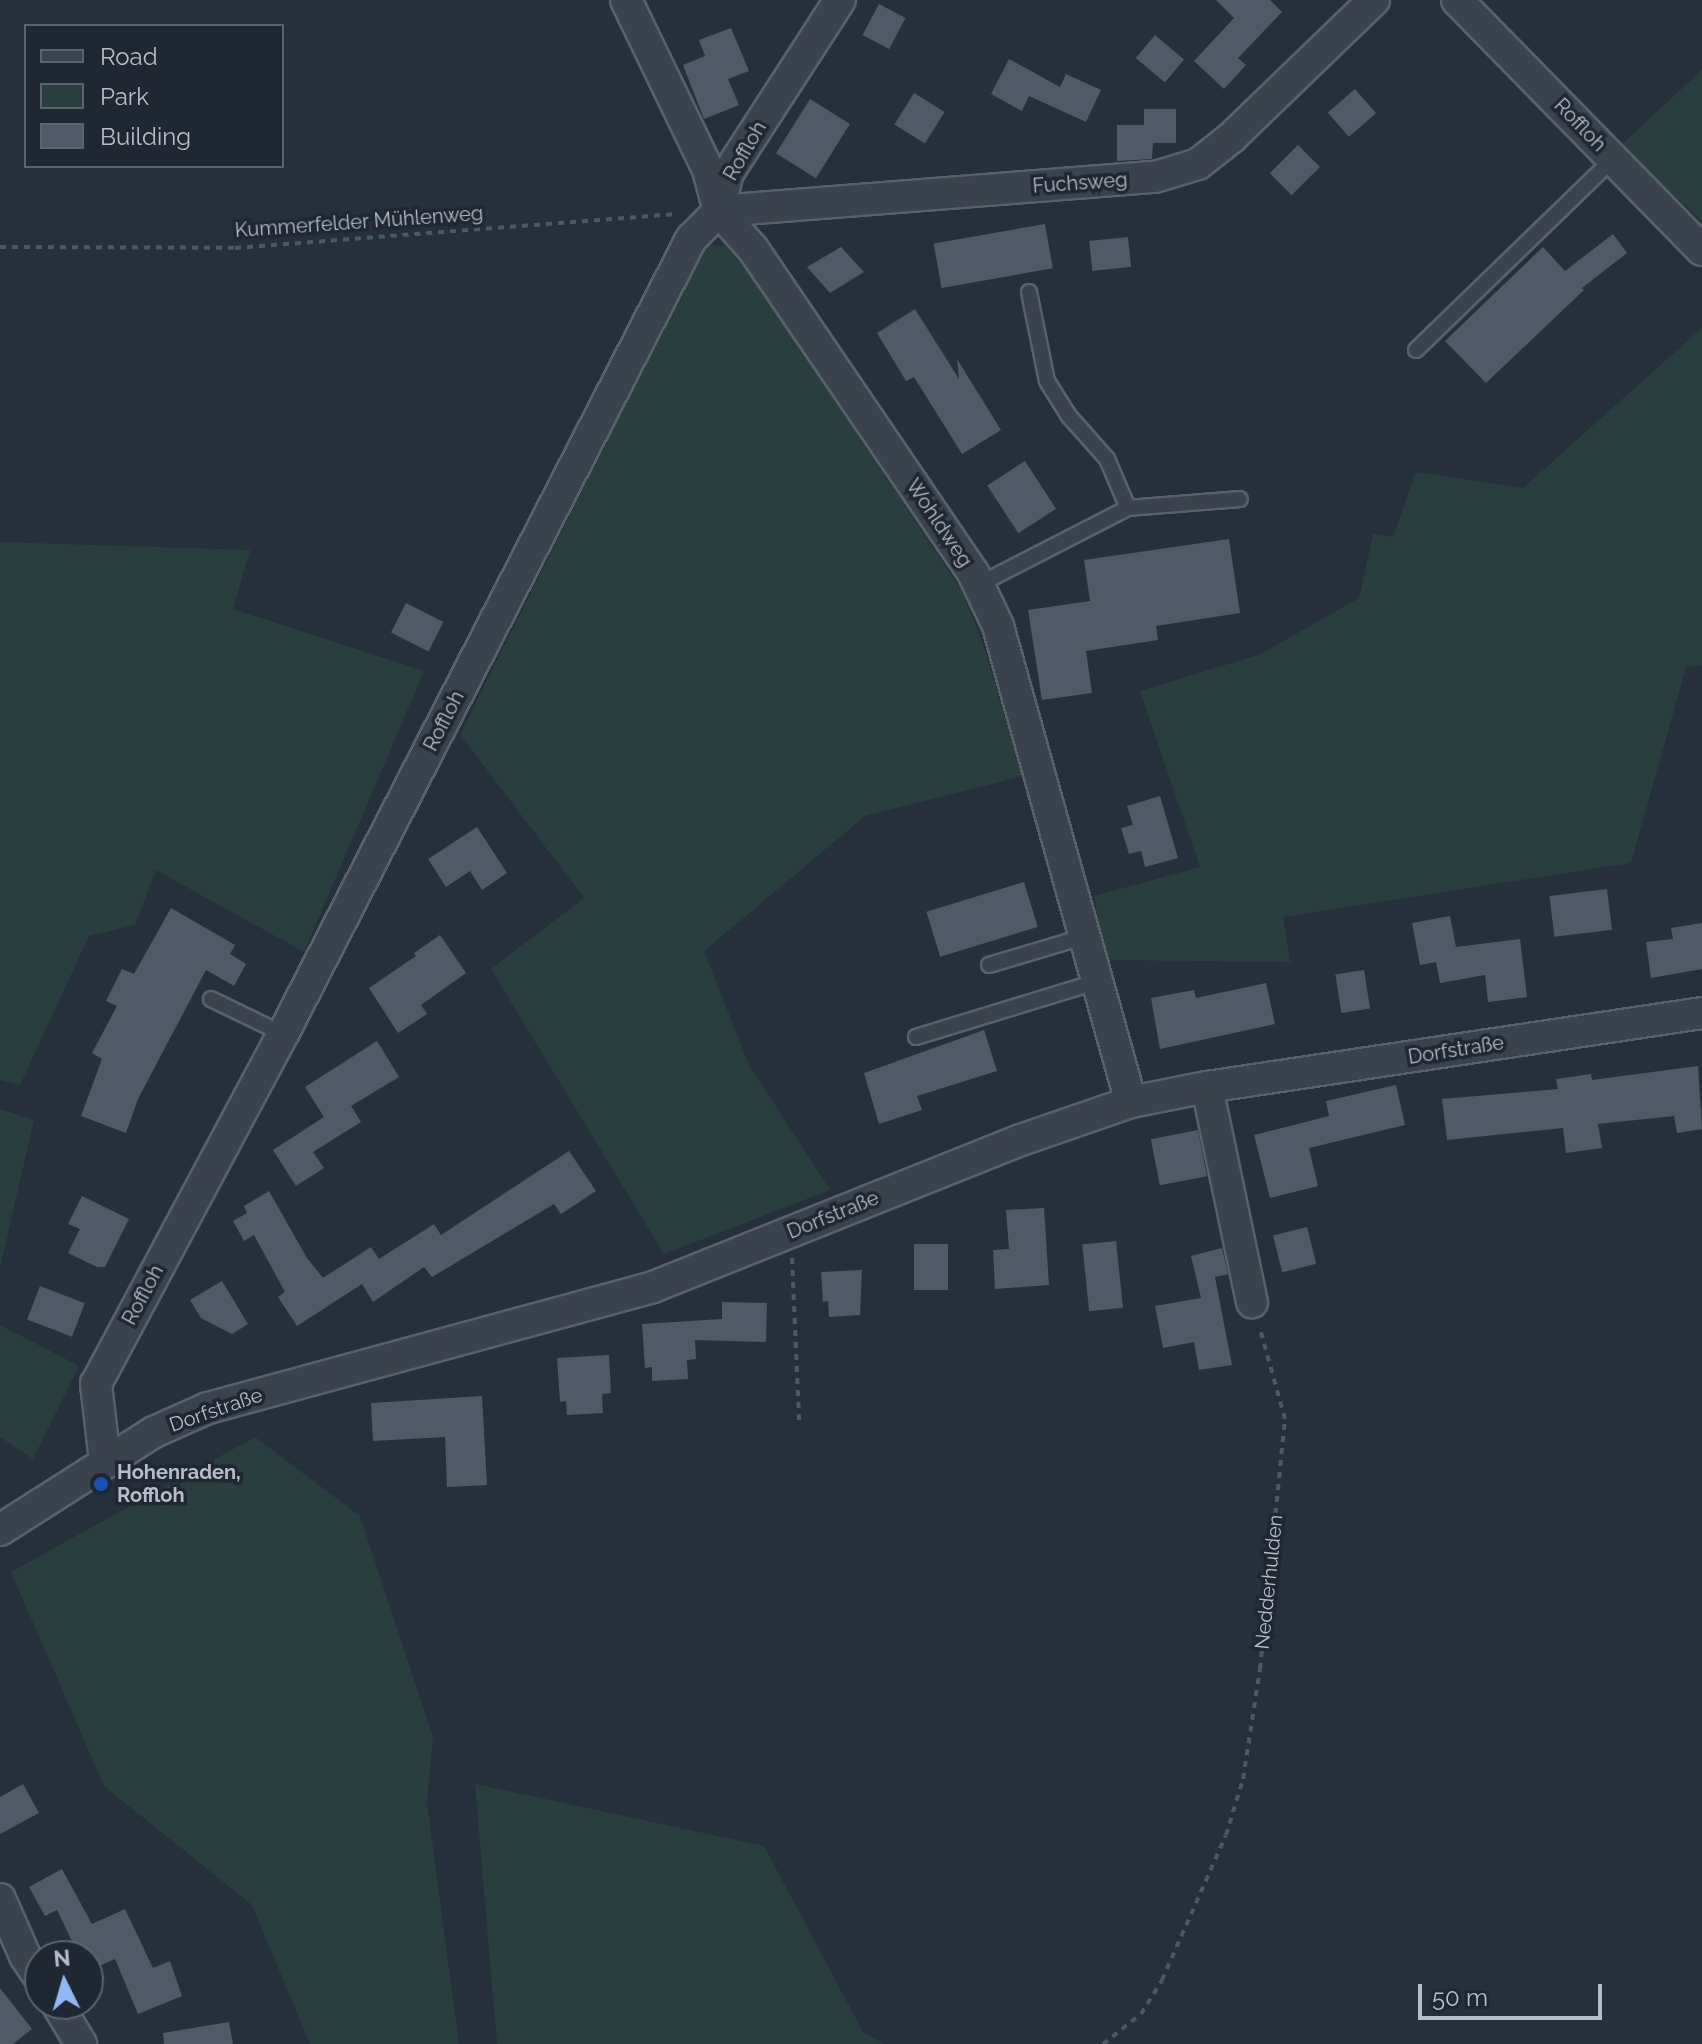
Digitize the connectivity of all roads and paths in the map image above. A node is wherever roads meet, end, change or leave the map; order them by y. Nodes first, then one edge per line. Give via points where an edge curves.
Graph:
1 (626, 0) edge
2 (840, 0) edge
3 (1374, 0) edge
4 (1457, 0) edge
5 (1613, 159) junction
6 (719, 211) junction
7 (0, 247) edge
8 (1702, 250) edge
9 (1029, 292) dead end
10 (1416, 350) dead end
11 (1240, 499) dead end
12 (1128, 508) junction
13 (978, 585) junction
14 (1083, 937) junction
15 (989, 965) dead end
16 (1096, 982) junction
17 (211, 999) dead end
18 (1702, 1013) edge
19 (283, 1034) junction
20 (916, 1037) dead end
21 (1207, 1087) junction
22 (1131, 1102) junction
23 (791, 1232) junction
24 (1252, 1302) joint
25 (799, 1421) dead end
26 (105, 1461) junction
27 (0, 1530) edge
28 (0, 1899) edge
29 (24, 1954) edge
30 (67, 2020) edge
31 (81, 2044) edge
32 (1103, 2044) edge

1 - 6 street, Wohldweg via 708,170
2 - 6 street, Roffloh via 728,173
3 - 6 street, Fuchsweg via 1198,164 1155,177
4 - 5 street, Roffloh
5 - 8 street, Roffloh
5 - 10 lane
6 - 7 path, Kummerfelder Mühlenweg via 235,248
6 - 13 street, Wohldweg via 753,249
6 - 19 street, Roffloh via 691,239
9 - 12 lane via 1047,381 1068,415 1107,459
11 - 12 lane
12 - 13 lane
13 - 14 street, Wohldweg via 998,626
14 - 15 lane
14 - 16 street, Wohldweg
16 - 20 lane
16 - 22 street, Wohldweg
17 - 19 lane
18 - 21 street, Dorfstraße
19 - 26 street, Roffloh via 96,1384
21 - 22 street, Dorfstraße
21 - 24 street
22 - 23 street, Dorfstraße
23 - 25 path
23 - 26 street, Dorfstraße via 653,1287 208,1408
24 - 32 path, Nedderhulden via 1285,1419 1243,1779 1226,1835 1162,1980 1141,2014
26 - 27 street, Dorfstraße
28 - 29 street
30 - 31 street

